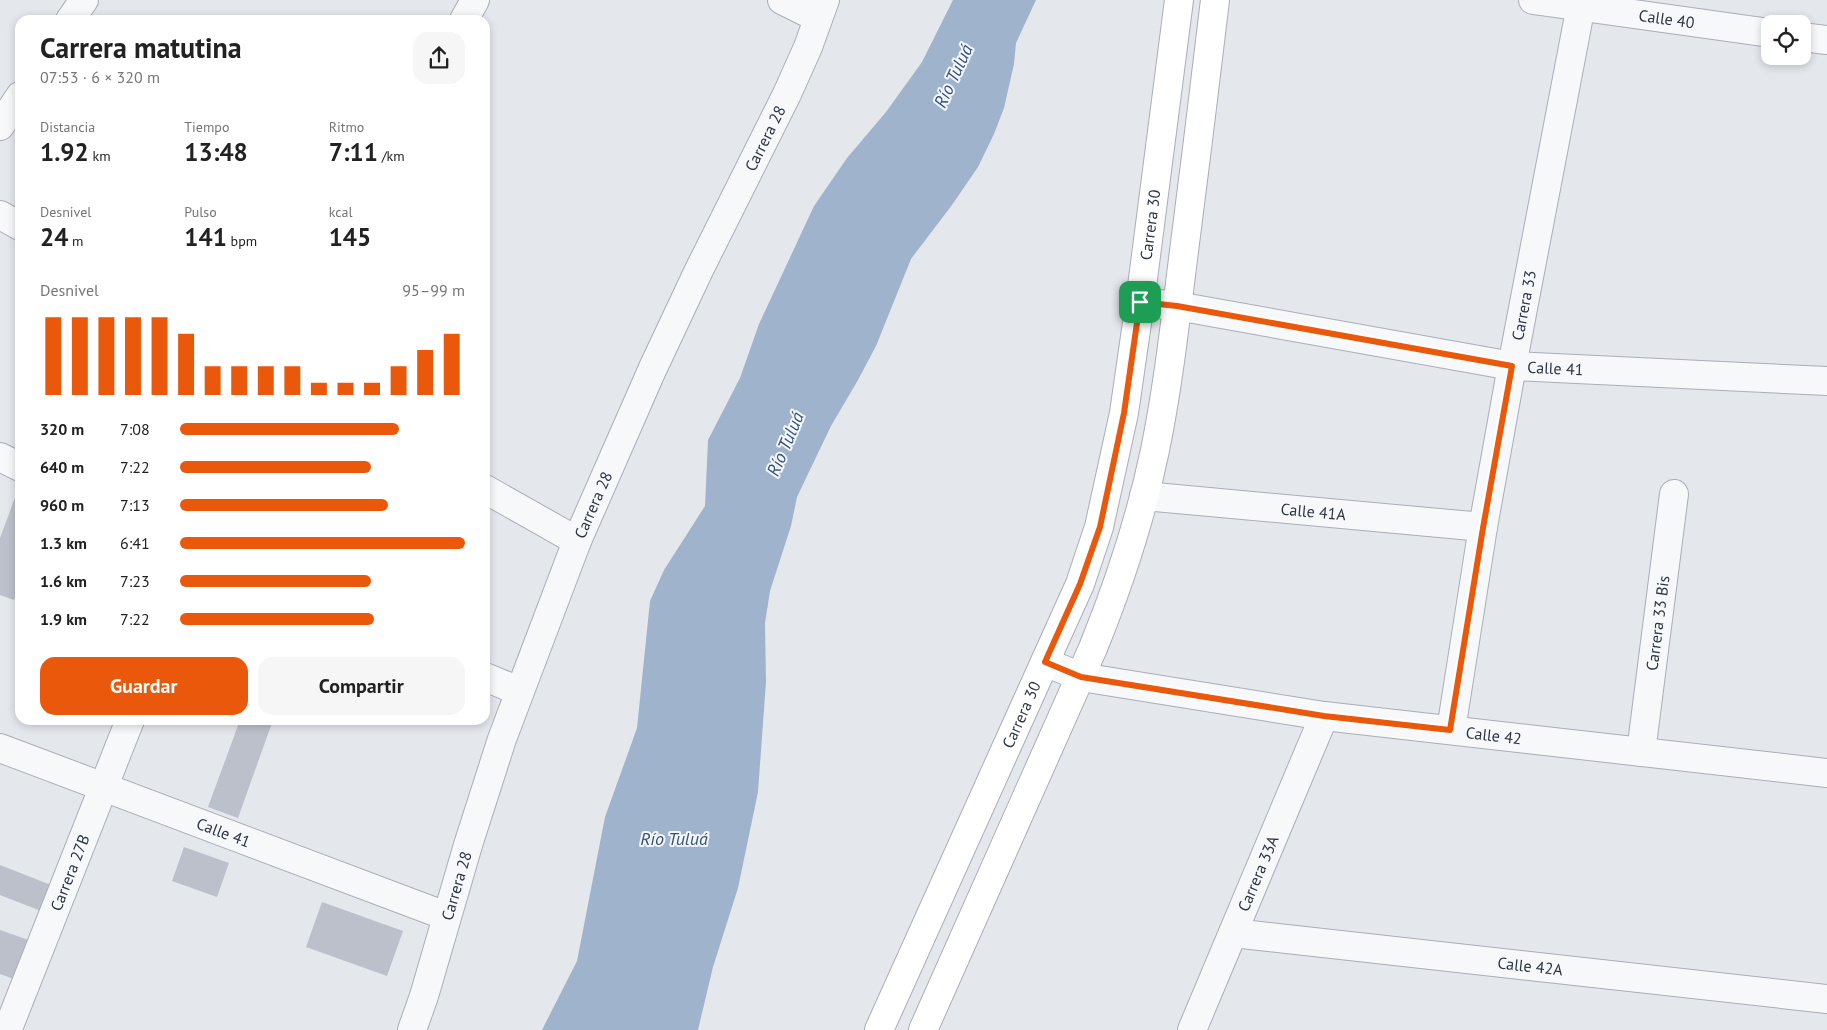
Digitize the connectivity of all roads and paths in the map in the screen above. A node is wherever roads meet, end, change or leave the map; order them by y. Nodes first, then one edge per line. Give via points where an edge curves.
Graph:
1 (84, 0) edge
2 (476, 0) edge
3 (782, 0) edge
4 (1179, 0) edge
5 (1215, 0) edge
6 (1533, 0) edge
7 (1581, 4) edge
8 (822, 9) edge
9 (74, 15) edge
10 (467, 15) edge
11 (1761, 32) edge
12 (1811, 38) edge
13 (1827, 40) edge
14 (15, 104) edge
15 (0, 126) edge
16 (0, 215) edge
17 (15, 223) edge
18 (1140, 302) junction
19 (1177, 306) junction
20 (1512, 366) junction
21 (1827, 381) edge
22 (0, 457) edge
23 (15, 464) edge
24 (490, 492) edge
25 (1674, 494) dead end
26 (1144, 496) junction
27 (1483, 528) junction
28 (577, 541) junction
29 (1045, 662) junction
30 (1081, 677) junction
31 (490, 679) edge
32 (519, 692) junction
33 (1324, 716) junction
34 (128, 725) edge
35 (1450, 730) junction
36 (0, 748) edge
37 (1641, 752) junction
38 (1827, 773) edge
39 (104, 787) junction
40 (446, 916) junction
41 (1233, 933) junction
42 (1827, 999) edge
43 (9, 1026) edge
44 (412, 1030) edge
45 (879, 1030) edge
46 (923, 1030) edge
47 (1192, 1030) edge

1 - 9 street
2 - 10 street
3 - 8 street
4 - 18 main road, Carrera 30
5 - 19 main road
6 - 7 street, Calle 40
7 - 11 street, Calle 40
7 - 20 street, Carrera 33
8 - 28 street, Carrera 28 via 787,94 652,370
12 - 13 street
14 - 15 street
16 - 17 street
18 - 19 street, Calle 41
18 - 29 main road, Carrera 30 via 1124,413 1100,527 1080,584
19 - 20 street, Calle 41
19 - 26 main road via 1161,416
20 - 21 street, Calle 41
20 - 27 street, Carrera 33
22 - 23 street
24 - 28 street
25 - 37 street, Carrera 33 Bis
26 - 27 street, Calle 41A
26 - 30 main road via 1117,589
27 - 35 street, Carrera 33
28 - 32 street, Carrera 28
29 - 30 street, Calle 42
29 - 45 main road, Carrera 30
30 - 33 street, Calle 42
30 - 46 main road
31 - 32 street
32 - 40 street, Carrera 28
33 - 35 street, Calle 42
33 - 41 street, Carrera 33A
34 - 39 street, Carrera 27B
35 - 37 street, Calle 42
36 - 39 street, Calle 41
37 - 38 street, Calle 42
39 - 40 street, Calle 41
39 - 43 street, Carrera 27B
40 - 44 street, Carrera 28
41 - 42 street, Calle 42A
41 - 47 street, Carrera 33A

